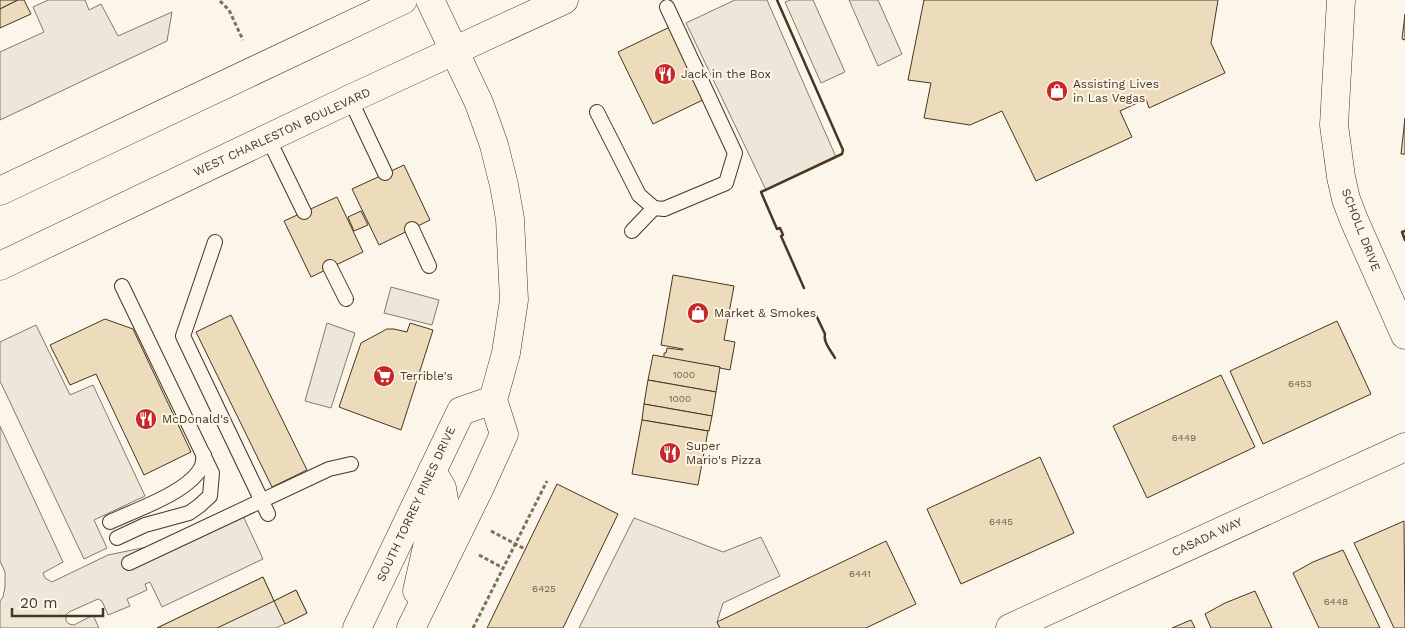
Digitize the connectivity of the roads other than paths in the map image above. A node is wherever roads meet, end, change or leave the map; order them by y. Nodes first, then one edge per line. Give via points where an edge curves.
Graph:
1 (403, 0) edge
2 (430, 0) edge
3 (564, 0) edge
4 (1341, 0) edge
5 (667, 6) dead end
6 (455, 52) junction
7 (350, 99) junction
8 (597, 112) dead end
9 (268, 138) junction
10 (385, 173) dead end
11 (0, 191) edge
12 (654, 208) junction
13 (304, 212) dead end
14 (412, 229) dead end
15 (632, 231) dead end
16 (215, 242) dead end
17 (0, 266) edge
18 (429, 266) dead end
19 (330, 268) dead end
20 (122, 286) dead end
21 (346, 299) dead end
22 (1405, 335) edge
23 (493, 400) junction
24 (1405, 447) edge
25 (204, 455) junction
26 (351, 464) dead end
27 (432, 471) junction
28 (261, 501) junction
29 (268, 514) dead end
30 (110, 522) dead end
31 (117, 538) dead end
32 (129, 563) dead end
33 (357, 628) edge
34 (410, 628) edge
35 (1010, 628) edge

1 - 11 main road
2 - 6 main road
3 - 6 main road, WEST CHARLESTON BOULEVARD
4 - 22 main road, SCHOLL DRIVE via 1334,125 1346,199
5 - 12 lane via 735,153 726,183 664,209
6 - 7 main road, WEST CHARLESTON BOULEVARD
6 - 23 main road via 494,145 510,219 514,300 506,353
7 - 9 main road, WEST CHARLESTON BOULEVARD
7 - 10 lane
8 - 12 lane via 639,195
9 - 13 lane
9 - 17 main road, WEST CHARLESTON BOULEVARD
12 - 15 lane
14 - 18 lane
16 - 28 lane via 183,336
19 - 21 lane
20 - 25 lane
23 - 27 main road, SOUTH TORREY PINES DRIVE via 461,411
23 - 34 main road via 504,434
24 - 35 main road, CASADA WAY
25 - 30 lane via 197,474 184,486
25 - 31 lane via 212,473 210,496 189,514 145,525
26 - 28 lane via 329,469
27 - 33 main road, SOUTH TORREY PINES DRIVE
27 - 34 main road via 442,488 445,506 430,538
28 - 29 lane
28 - 32 lane

